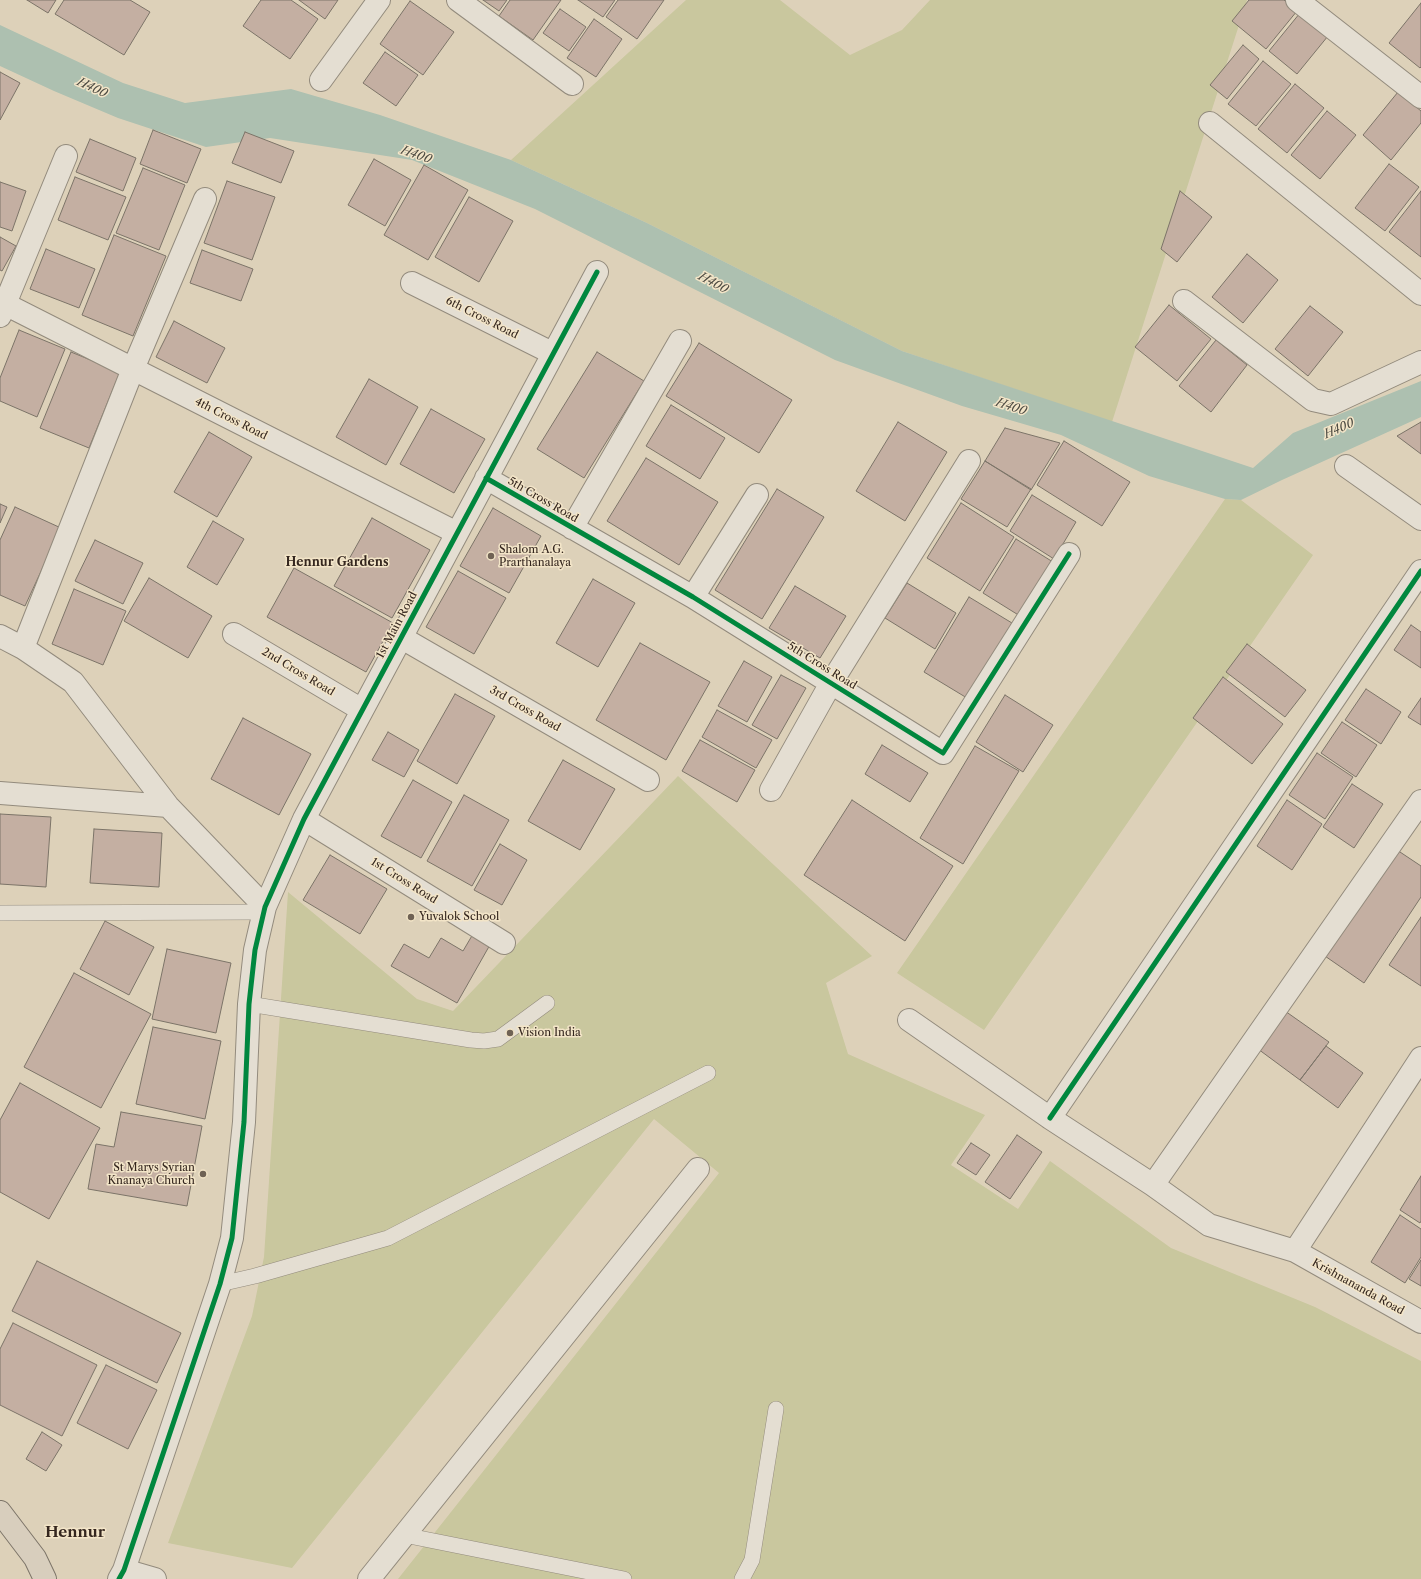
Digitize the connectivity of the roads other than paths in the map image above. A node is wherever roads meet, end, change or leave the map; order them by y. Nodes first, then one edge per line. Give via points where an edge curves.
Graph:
1 (379, 0) edge
2 (458, 0) edge
3 (1297, 0) edge
4 (321, 80) dead end
5 (572, 84) dead end
6 (1421, 97) edge
7 (1210, 123) dead end
8 (66, 156) dead end
9 (205, 198) dead end
10 (597, 272) dead end
11 (412, 283) dead end
12 (1421, 294) edge
13 (1184, 301) dead end
14 (2, 310) edge
15 (680, 340) dead end
16 (552, 353) junction
17 (1421, 362) edge
18 (133, 370) junction
19 (969, 461) dead end
20 (1346, 466) dead end
21 (486, 478) junction
22 (757, 495) dead end
23 (1421, 520) edge
24 (572, 528) junction
25 (457, 533) junction
26 (1069, 554) dead end
27 (1421, 571) edge
28 (693, 597) junction
29 (234, 634) dead end
30 (0, 636) edge
31 (402, 638) junction
32 (23, 648) junction
33 (831, 683) junction
34 (362, 710) junction
35 (648, 780) dead end
36 (771, 790) dead end
37 (0, 793) edge
38 (1421, 801) edge
39 (168, 806) junction
40 (304, 819) junction
41 (264, 909) junction
42 (0, 913) edge
43 (504, 943) dead end
44 (547, 1003) dead end
45 (249, 1004) junction
46 (909, 1020) dead end
47 (1421, 1058) edge
48 (708, 1073) dead end
49 (1050, 1118) junction
50 (698, 1169) dead end
51 (1153, 1185) junction
52 (1295, 1251) junction
53 (220, 1284) junction
54 (1421, 1322) edge
55 (776, 1409) dead end
56 (0, 1512) edge
57 (404, 1535) junction
58 (121, 1575) edge
59 (45, 1579) edge
60 (155, 1579) edge
61 (369, 1579) edge
62 (624, 1579) edge
63 (742, 1579) edge

1 - 4 street
2 - 5 street
3 - 6 street
7 - 12 street
8 - 14 street
9 - 18 street
10 - 16 street, 1st Main Road
11 - 16 street, 6th Cross Road
13 - 17 street via 1313,400 1331,404
14 - 18 street, 4th Cross Road
15 - 24 street
16 - 21 street, 1st Main Road
18 - 25 street, 4th Cross Road
18 - 32 street
19 - 33 street
20 - 23 street
21 - 24 street, 5th Cross Road
21 - 25 street, 1st Main Road
22 - 28 street
24 - 28 street, 5th Cross Road
25 - 31 street, 1st Main Road
26 - 33 street, 5th Cross Road via 943,753
27 - 49 street
28 - 33 street, 5th Cross Road
29 - 34 street, 2nd Cross Road
30 - 32 street
31 - 34 street, 1st Main Road
31 - 35 street, 3rd Cross Road
32 - 39 street via 73,682
33 - 36 street
34 - 40 street, 1st Main Road
37 - 39 street
38 - 51 street
39 - 41 street
40 - 41 street, 1st Main Road
40 - 43 street, 1st Cross Road
41 - 42 lane
41 - 45 street, 1st Main Road via 255,950
44 - 45 lane via 498,1039 484,1041
45 - 53 street, 1st Main Road via 244,1122 232,1238
46 - 49 street, Krishnananda Road
47 - 52 street
48 - 53 lane via 388,1238
49 - 51 street, Krishnananda Road
50 - 57 street
51 - 52 street, Krishnananda Road via 1209,1225
52 - 54 street, Krishnananda Road
53 - 58 street, 1st Main Road
55 - 63 lane via 752,1560
56 - 59 main road via 36,1558
57 - 61 street
57 - 62 lane
58 - 60 street

